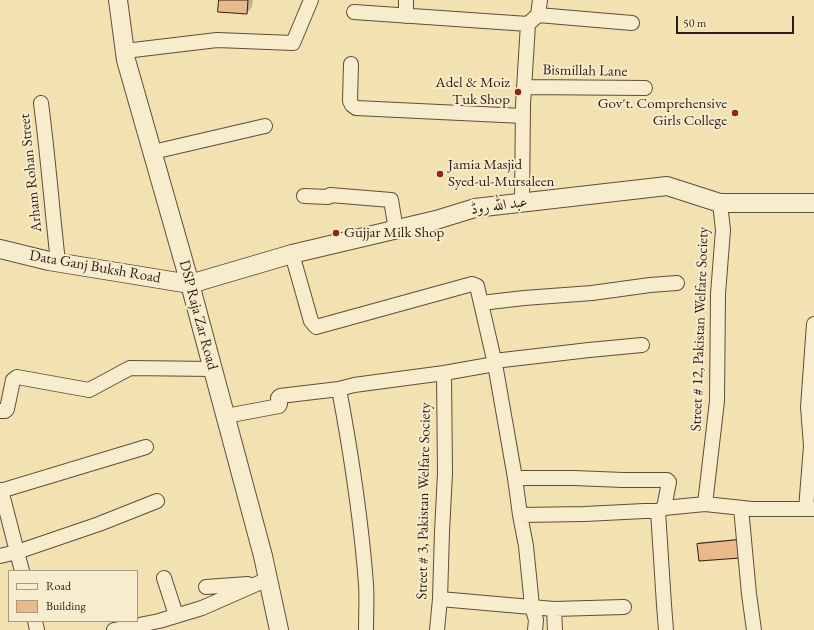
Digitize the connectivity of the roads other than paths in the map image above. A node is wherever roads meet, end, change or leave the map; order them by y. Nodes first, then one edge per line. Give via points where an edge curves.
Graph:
1 (118, 0) edge
2 (311, 0) edge
3 (406, 0) edge
4 (540, 0) edge
5 (354, 12) dead end
6 (406, 16) junction
7 (533, 20) junction
8 (632, 23) dead end
9 (125, 51) junction
10 (352, 64) dead end
11 (524, 87) junction
12 (645, 88) dead end
13 (41, 103) dead end
14 (523, 116) junction
15 (265, 126) dead end
16 (153, 152) junction
17 (304, 196) dead end
18 (522, 203) junction
19 (720, 203) junction
20 (814, 203) edge
21 (396, 230) junction
22 (0, 249) edge
23 (292, 254) junction
24 (58, 262) junction
25 (677, 283) dead end
26 (190, 284) junction
27 (481, 303) junction
28 (814, 324) edge
29 (642, 345) dead end
30 (495, 362) junction
31 (213, 369) junction
32 (444, 373) junction
33 (339, 389) junction
34 (0, 411) edge
35 (226, 416) junction
36 (146, 447) dead end
37 (515, 478) junction
38 (0, 491) edge
39 (158, 501) dead end
40 (705, 504) junction
41 (741, 508) junction
42 (810, 509) edge
43 (661, 510) junction
44 (520, 515) junction
45 (17, 552) junction
46 (0, 556) edge
47 (22, 570) edge
48 (164, 578) dead end
49 (263, 581) junction
50 (206, 587) dead end
51 (440, 599) junction
52 (532, 606) junction
53 (624, 607) dead end
54 (554, 609) junction
55 (176, 616) junction
56 (114, 630) edge
57 (279, 630) edge
58 (366, 630) edge
59 (437, 630) edge
60 (535, 630) edge
61 (555, 630) edge
62 (666, 630) edge
63 (754, 630) edge

1 - 9 street, DSP Raja Zar Road
2 - 9 street via 293,43 217,40
3 - 6 street
4 - 7 street
5 - 6 street
6 - 7 street
7 - 8 street
7 - 11 street
9 - 16 street, DSP Raja Zar Road
10 - 14 street via 350,101 356,108
11 - 12 street, Bismillah Lane
11 - 14 street
13 - 24 street, Arham Rohan Street
14 - 18 street
15 - 16 street
16 - 26 street, DSP Raja Zar Road
17 - 21 street via 328,197 330,194 391,200
18 - 19 street, عبد اللہ روڈ via 667,186
18 - 21 street, عبد اللہ روڈ via 475,208
19 - 20 street, عبد اللہ روڈ
19 - 40 street, Street # 12, Pakistan Welfare Society via 723,230 718,294 717,401
21 - 23 street, عبد اللہ روڈ
22 - 24 street, Data Ganj Buksh Road
23 - 26 street, عبد اللہ روڈ
23 - 27 street via 311,321 316,327 472,284 477,286
24 - 26 street, Data Ganj Buksh Road
25 - 27 street
26 - 31 street, DSP Raja Zar Road
27 - 30 street
28 - 42 street via 808,407 811,446
29 - 30 street
30 - 32 street
30 - 37 street
31 - 34 street via 130,368 90,390 17,377 13,380 7,409
31 - 35 street, DSP Raja Zar Road
32 - 33 street
32 - 51 street, Street # 3, Pakistan Welfare Society via 445,472
33 - 35 street via 280,396 278,406
33 - 58 street via 361,531 366,585
35 - 49 street, DSP Raja Zar Road via 263,556
36 - 38 street
37 - 43 street via 667,480 669,482
37 - 44 street
38 - 45 street
39 - 45 street
40 - 41 street
40 - 43 street
41 - 42 street
41 - 63 street
43 - 44 street
43 - 62 street
44 - 52 street
45 - 46 street
45 - 47 street
48 - 55 street
49 - 50 street
49 - 55 street via 202,608
49 - 57 street, DSP Raja Zar Road
51 - 52 street
51 - 59 street, Street # 3, Pakistan Welfare Society
52 - 54 street
52 - 60 street via 536,620
53 - 54 street
54 - 61 street
55 - 56 street

